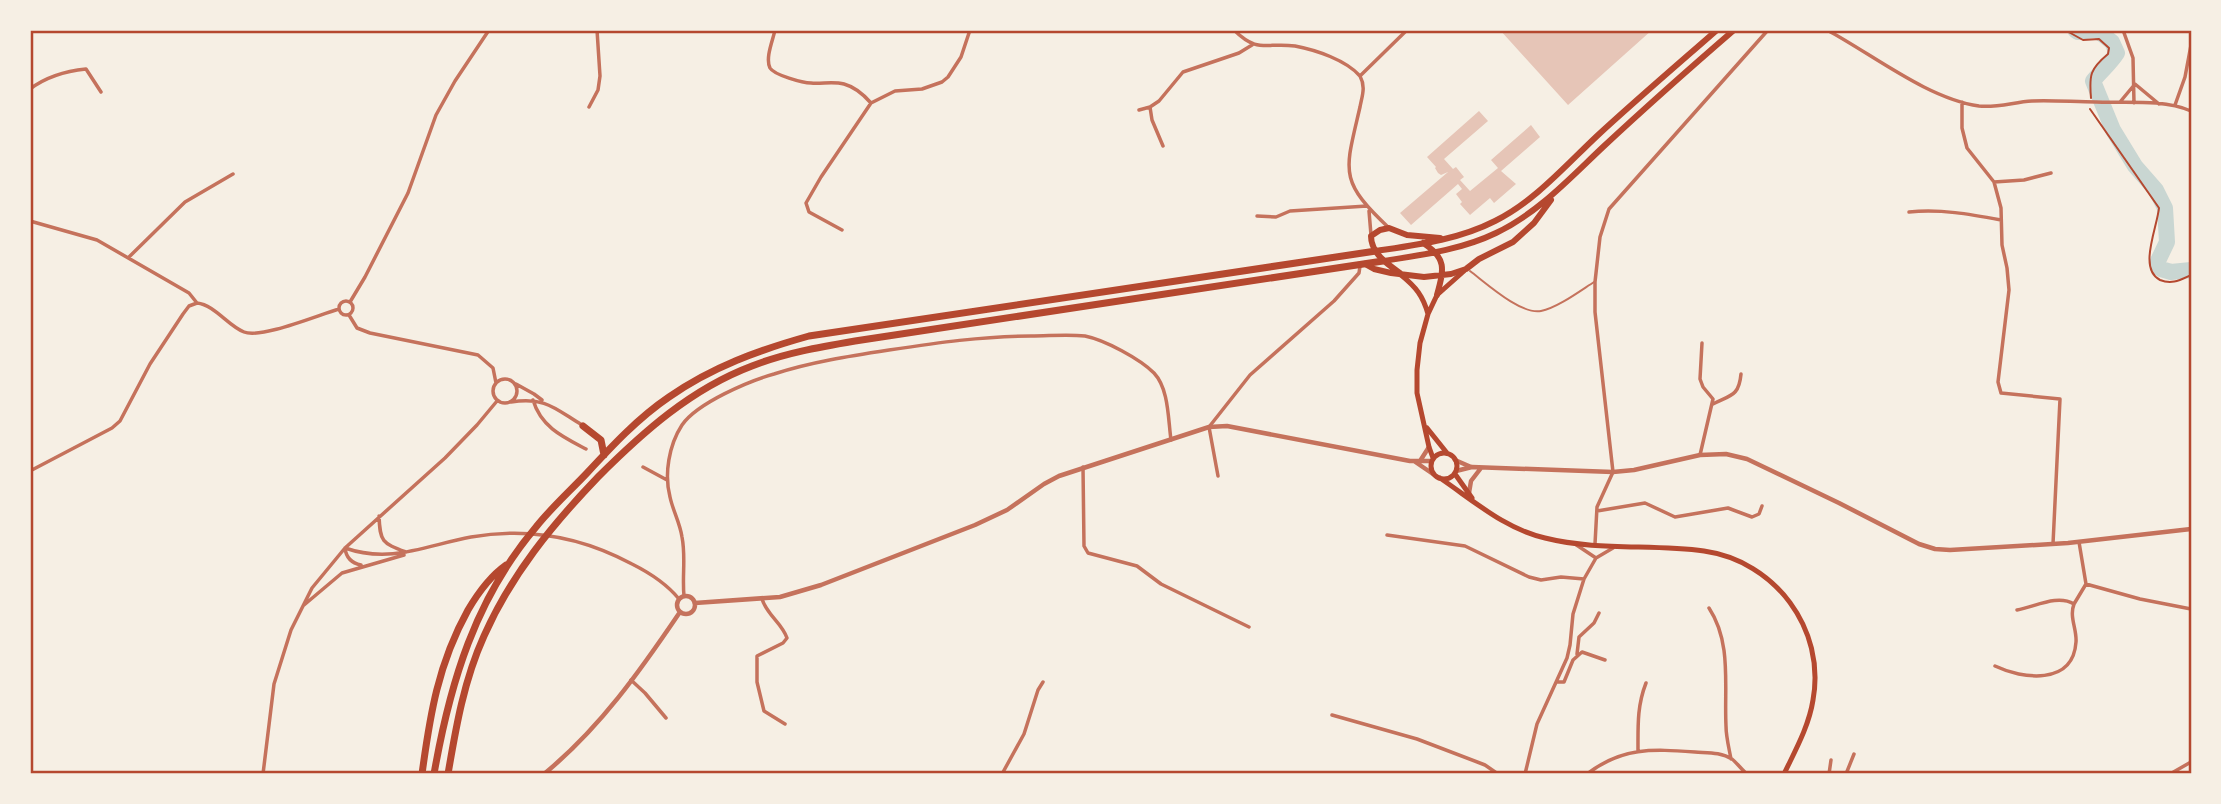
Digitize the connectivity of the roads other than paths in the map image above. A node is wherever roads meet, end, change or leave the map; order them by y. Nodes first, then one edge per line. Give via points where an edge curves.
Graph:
1 (489, 30) edge
2 (597, 30) edge
3 (775, 30) edge
4 (970, 30) edge
5 (1234, 30) edge
6 (1407, 30) edge
7 (1716, 30) edge
8 (1734, 30) edge
9 (1768, 30) edge
10 (1827, 30) edge
11 (2123, 30) edge
12 (1252, 45) junction
13 (2191, 45) edge
14 (1360, 76) junction
15 (2134, 84) junction
16 (30, 89) edge
17 (101, 92) dead end
18 (1962, 102) junction
19 (871, 103) junction
20 (2118, 103) junction
21 (2134, 103) junction
22 (2160, 104) junction
23 (2175, 105) junction
24 (589, 107) dead end
25 (1150, 107) junction
26 (1139, 110) dead end
27 (2191, 111) edge
28 (1163, 146) dead end
29 (2051, 173) dead end
30 (233, 174) dead end
31 (1994, 182) junction
32 (1558, 190) junction
33 (1368, 208) junction
34 (1909, 212) dead end
35 (1257, 216) dead end
36 (2001, 220) junction
37 (30, 221) edge
38 (1389, 228) junction
39 (842, 230) dead end
40 (1407, 235) junction
41 (1371, 236) junction
42 (1450, 238) junction
43 (1425, 243) junction
44 (1376, 251) junction
45 (1437, 252) junction
46 (129, 257) junction
47 (1383, 261) junction
48 (1362, 264) junction
49 (1466, 269) junction
50 (1401, 274) junction
51 (1443, 275) junction
52 (1595, 282) junction
53 (1437, 295) junction
54 (350, 302) junction
55 (197, 303) junction
56 (339, 309) junction
57 (1428, 314) junction
58 (349, 315) junction
59 (1702, 343) dead end
60 (1741, 374) dead end
61 (496, 383) junction
62 (514, 383) junction
63 (533, 400) junction
64 (497, 401) junction
65 (511, 402) junction
66 (543, 402) junction
67 (1713, 404) junction
68 (1425, 425) junction
69 (583, 426) joint
70 (1209, 427) junction
71 (1171, 440) junction
72 (1429, 447) junction
73 (586, 449) dead end
74 (1447, 453) junction
75 (604, 455) junction
76 (1700, 455) junction
77 (1432, 460) junction
78 (1455, 460) junction
79 (1416, 461) junction
80 (643, 467) dead end
81 (1083, 467) junction
82 (1472, 467) junction
83 (1481, 468) junction
84 (30, 471) edge
85 (1455, 472) junction
86 (1613, 472) junction
87 (1433, 474) junction
88 (1218, 476) dead end
89 (1440, 478) junction
90 (667, 480) junction
91 (1469, 493) junction
92 (1473, 500) junction
93 (1762, 506) dead end
94 (1597, 511) junction
95 (379, 515) junction
96 (2191, 529) edge
97 (1387, 535) dead end
98 (2079, 542) junction
99 (1573, 543) junction
100 (1595, 544) junction
101 (2053, 544) junction
102 (1618, 545) junction
103 (345, 548) junction
104 (408, 553) junction
105 (1596, 558) junction
106 (509, 563) junction
107 (364, 566) junction
108 (1584, 579) junction
109 (2086, 584) junction
110 (682, 597) junction
111 (762, 599) junction
112 (695, 603) junction
113 (2074, 604) junction
114 (302, 606) junction
115 (1709, 608) dead end
116 (2191, 608) edge
117 (2017, 610) dead end
118 (680, 612) junction
119 (1599, 613) dead end
120 (1249, 626) dead end
121 (1577, 654) junction
122 (1605, 660) dead end
123 (1995, 666) dead end
124 (631, 680) junction
125 (1044, 682) dead end
126 (1556, 682) junction
127 (1646, 683) dead end
128 (1332, 715) dead end
129 (666, 718) dead end
130 (785, 724) dead end
131 (1638, 751) junction
132 (1854, 754) dead end
133 (1731, 759) junction
134 (1831, 760) dead end
135 (2191, 762) edge
136 (263, 774) edge
137 (422, 774) edge
138 (434, 774) edge
139 (448, 774) edge
140 (544, 774) edge
141 (1002, 774) edge
142 (1498, 774) edge
143 (1525, 774) edge
144 (1587, 774) edge
145 (1747, 774) edge
146 (1784, 774) edge
147 (1829, 774) edge
148 (1846, 774) edge
149 (2170, 774) edge

1 - 54 street via 436,116 408,193
2 - 24 street via 600,76
3 - 19 street via 769,61 775,73 809,83 847,85
4 - 19 street via 961,57 942,82 895,92
5 - 12 street
6 - 14 street
7 - 42 highway via 1533,196 1495,221
8 - 32 highway
9 - 52 street via 1609,209 1600,237
10 - 18 street via 1889,68
11 - 15 street via 2133,58
12 - 14 street via 1309,50 1344,63
12 - 25 street via 1182,72
13 - 23 street
14 - 33 street via 1364,90 1349,174
15 - 20 street
15 - 21 street
15 - 22 street
16 - 17 street via 71,70 86,69
18 - 20 street via 1990,107 2037,101
18 - 31 street via 1967,148
19 - 39 street via 806,203 809,212
20 - 21 street
21 - 22 street
22 - 23 street
23 - 27 street
25 - 26 street
25 - 28 street
29 - 31 street
30 - 46 street via 185,202
31 - 36 street
32 - 45 highway via 1498,232
32 - 49 highway via 1513,242
33 - 35 street
33 - 38 street
33 - 41 street
34 - 36 street via 1933,209
36 - 101 street via 2009,290 1998,383 2001,393 2060,399
37 - 46 street via 97,240
38 - 40 highway
38 - 41 highway
40 - 42 highway
40 - 43 highway
41 - 44 highway
42 - 43 highway
43 - 44 highway
43 - 45 highway
44 - 47 highway
44 - 75 highway via 809,336 769,347 702,376 667,398
45 - 47 highway
45 - 51 highway
46 - 55 street via 189,293
47 - 48 highway
47 - 50 highway
48 - 50 highway
48 - 70 street via 1336,298 1250,375
48 - 139 highway via 844,343 772,359 710,386 675,407 613,462 566,510 519,570 471,667
49 - 51 highway
49 - 52 lane via 1507,298 1539,312
49 - 53 main road
50 - 51 highway
50 - 57 main road via 1417,288
51 - 53 highway
52 - 86 street
53 - 57 main road
54 - 56 street via 342,302
54 - 58 street via 354,309
55 - 56 street via 249,333
55 - 84 street via 183,314 150,364 120,421
56 - 58 street
57 - 68 main road via 1417,381
58 - 61 street via 357,328 370,333 478,355 493,368
59 - 67 street via 1700,379
60 - 67 street via 1737,391
61 - 62 street via 503,379
61 - 64 street
62 - 65 street via 517,394
62 - 66 street
63 - 65 street
63 - 66 street
63 - 73 street via 546,424
64 - 65 street
64 - 95 street via 445,458
66 - 69 street
67 - 76 street
68 - 72 main road
68 - 74 main road
69 - 75 highway via 601,440
70 - 71 street
70 - 79 street via 1227,426
70 - 88 street
71 - 81 street
71 - 90 street via 1164,393 1154,373 1103,342 1075,335 968,339 806,365 748,383 711,402 683,424
72 - 77 main road
72 - 79 street
74 - 77 main road
74 - 78 main road
75 - 106 highway via 536,527
76 - 86 street
76 - 101 street via 1747,458 1927,547 1950,550
77 - 79 street
77 - 87 main road
78 - 82 street
78 - 85 main road
79 - 87 street
80 - 90 street
81 - 111 street via 975,525 821,585
81 - 120 street via 1084,546 1088,553 1137,566 1161,584
82 - 83 street
82 - 85 street
83 - 86 street
83 - 91 street
85 - 89 main road
85 - 91 main road
86 - 94 street
87 - 89 main road
89 - 92 main road
90 - 110 street via 683,539
91 - 92 main road
92 - 99 main road via 1512,527
93 - 94 street via 1752,517 1728,508 1675,517 1645,503
94 - 100 street
95 - 103 street
95 - 104 street via 381,538
96 - 98 street
97 - 108 street via 1465,546 1529,578
98 - 101 street
98 - 109 street
99 - 100 main road
99 - 105 street
100 - 102 main road
102 - 105 street
102 - 146 main road via 1725,556 1764,575 1790,602 1811,646 1815,685 1808,718
103 - 104 street via 366,554
103 - 107 street via 350,560
103 - 114 street
104 - 107 street
104 - 110 street via 470,537 548,534 600,548 644,570
105 - 108 street
106 - 137 highway via 485,584 450,647 434,695
106 - 138 highway via 485,603 460,661
107 - 114 street via 342,573
108 - 126 street via 1567,658
109 - 113 street
109 - 116 street
110 - 112 street
110 - 118 street via 677,606
111 - 112 street
111 - 130 street via 787,638 757,656 757,682 764,711
112 - 118 street via 692,611
113 - 117 street via 2047,601
113 - 123 street via 2076,647 2067,664 2047,677 2020,675
114 - 136 street via 274,684
115 - 133 street via 1724,643
118 - 124 street
119 - 121 street via 1579,637
121 - 122 street
121 - 126 street via 1564,682
124 - 129 street
124 - 140 street via 603,719
125 - 141 street
126 - 143 street via 1537,724
127 - 131 street via 1637,712
128 - 142 street via 1417,739
131 - 133 street via 1715,753
131 - 144 street via 1603,762
132 - 148 street
133 - 145 street
134 - 147 street
135 - 149 street

